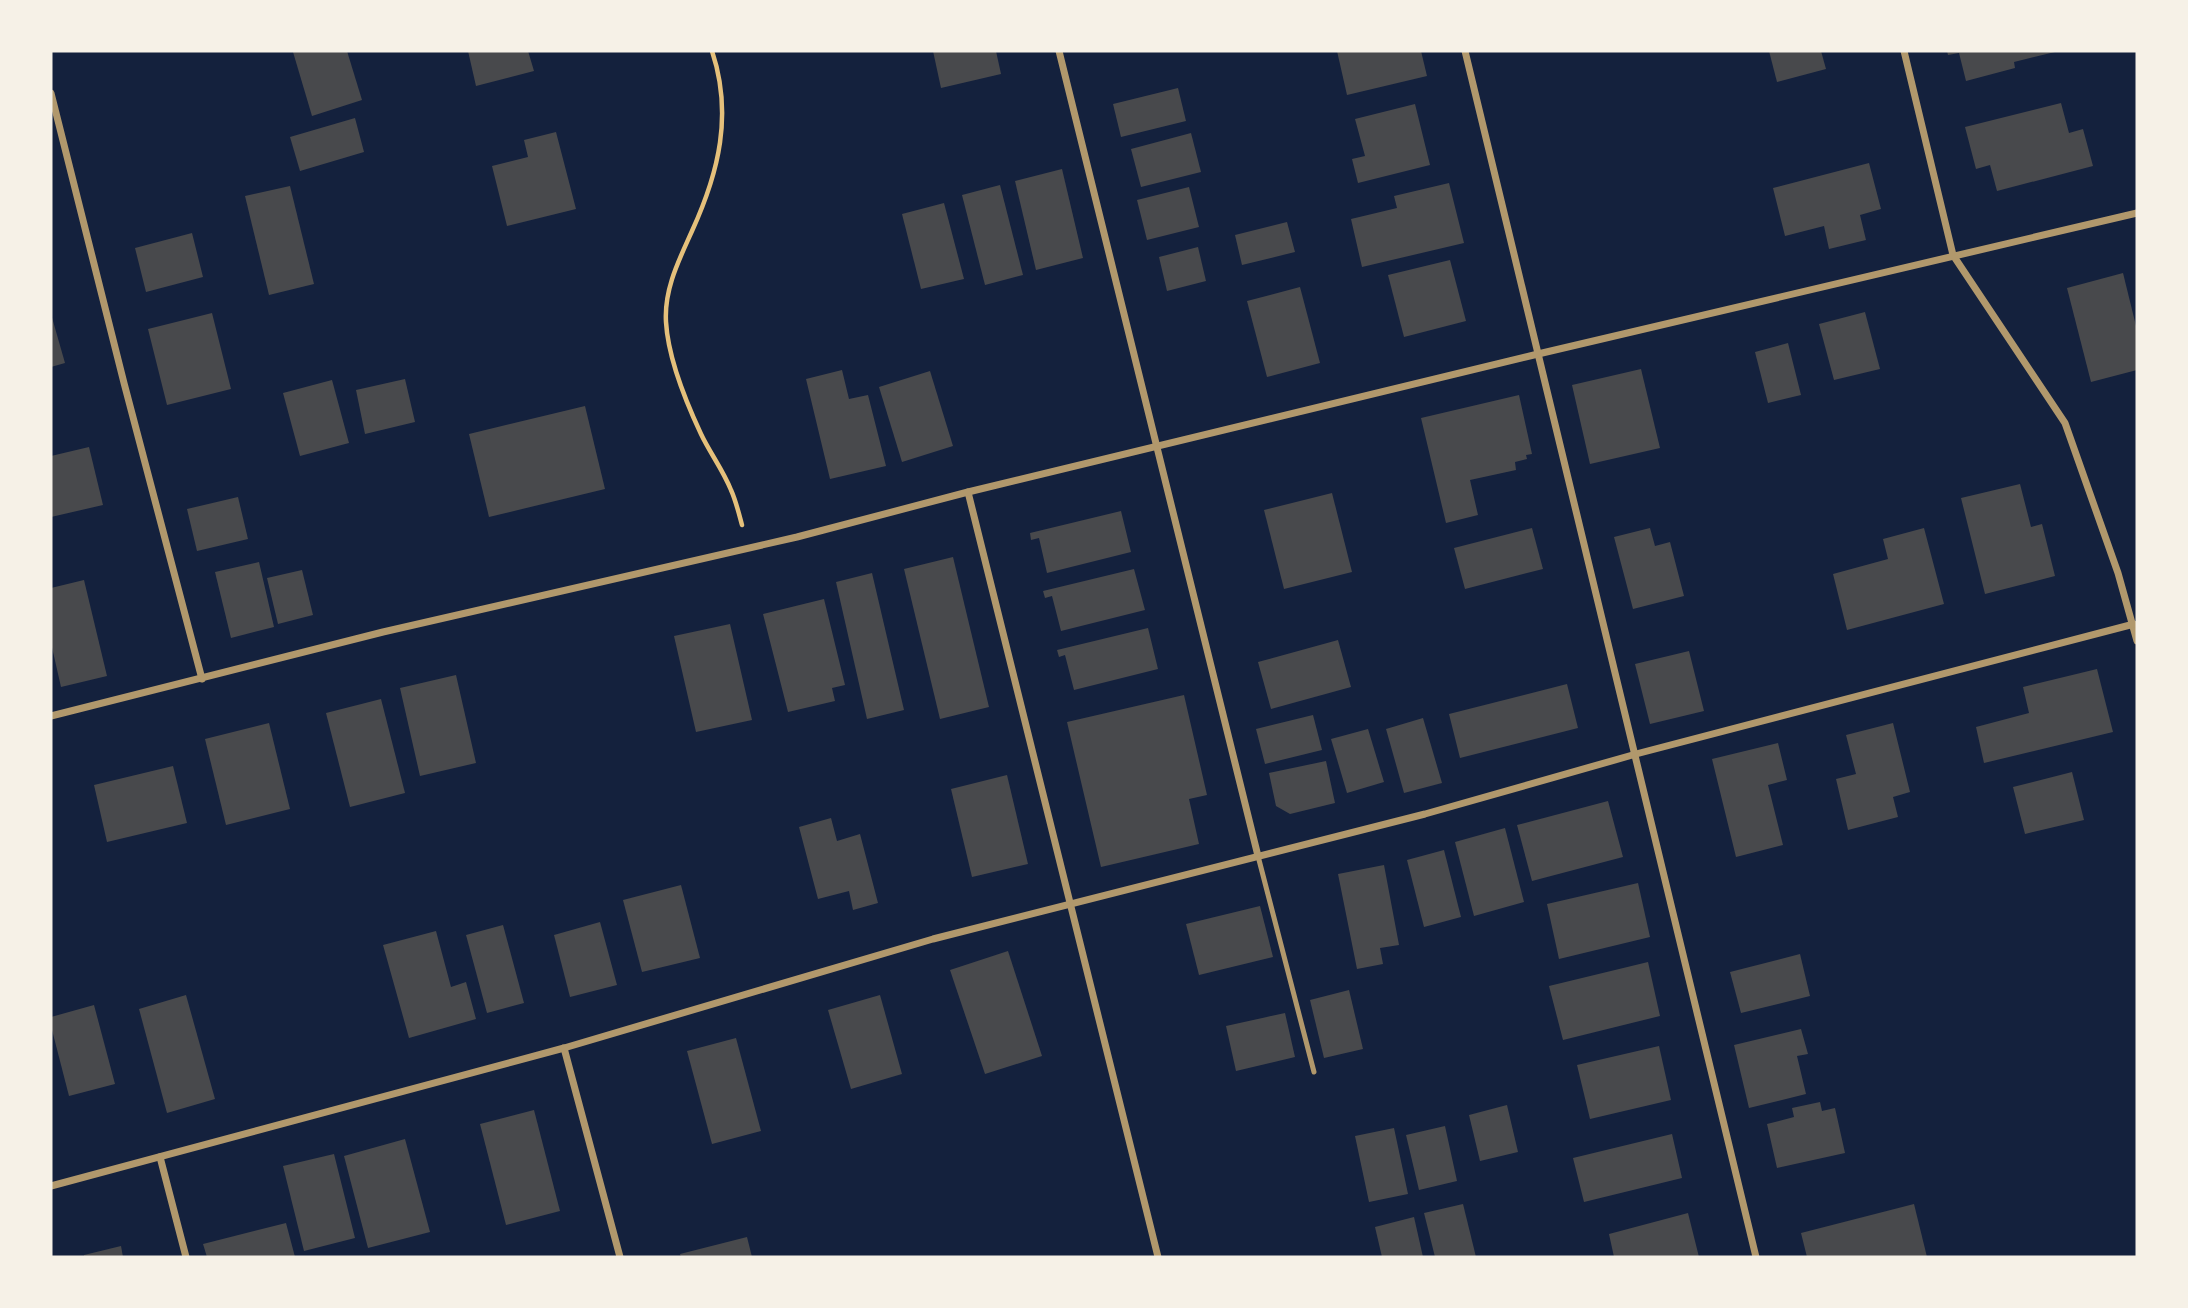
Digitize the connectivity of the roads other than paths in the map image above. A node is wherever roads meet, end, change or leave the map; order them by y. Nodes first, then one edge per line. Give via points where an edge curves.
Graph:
1 (1059, 51) edge
2 (1465, 51) edge
3 (1904, 51) edge
4 (51, 93) edge
5 (2137, 213) edge
6 (1953, 255) junction
7 (1538, 354) junction
8 (1157, 446) junction
9 (968, 492) junction
10 (2134, 624) junction
11 (2137, 641) edge
12 (202, 679) junction
13 (51, 716) edge
14 (1636, 754) junction
15 (1258, 856) junction
16 (1070, 904) junction
17 (564, 1048) junction
18 (1314, 1072) dead end
19 (160, 1157) junction
20 (51, 1186) edge
21 (186, 1257) edge
22 (620, 1257) edge
23 (1158, 1257) edge
24 (1756, 1257) edge

1 - 8 street
2 - 7 street
3 - 6 street
4 - 12 street
5 - 6 street
6 - 7 street
6 - 10 street via 2065,423
7 - 8 street
7 - 14 street
8 - 9 street
8 - 15 street
9 - 12 street
9 - 16 street
10 - 11 street
10 - 14 street
12 - 13 street
14 - 15 street
14 - 24 street
15 - 16 street
15 - 18 lane
16 - 17 street via 933,939
16 - 23 street
17 - 19 street
17 - 22 street
19 - 20 street
19 - 21 street

